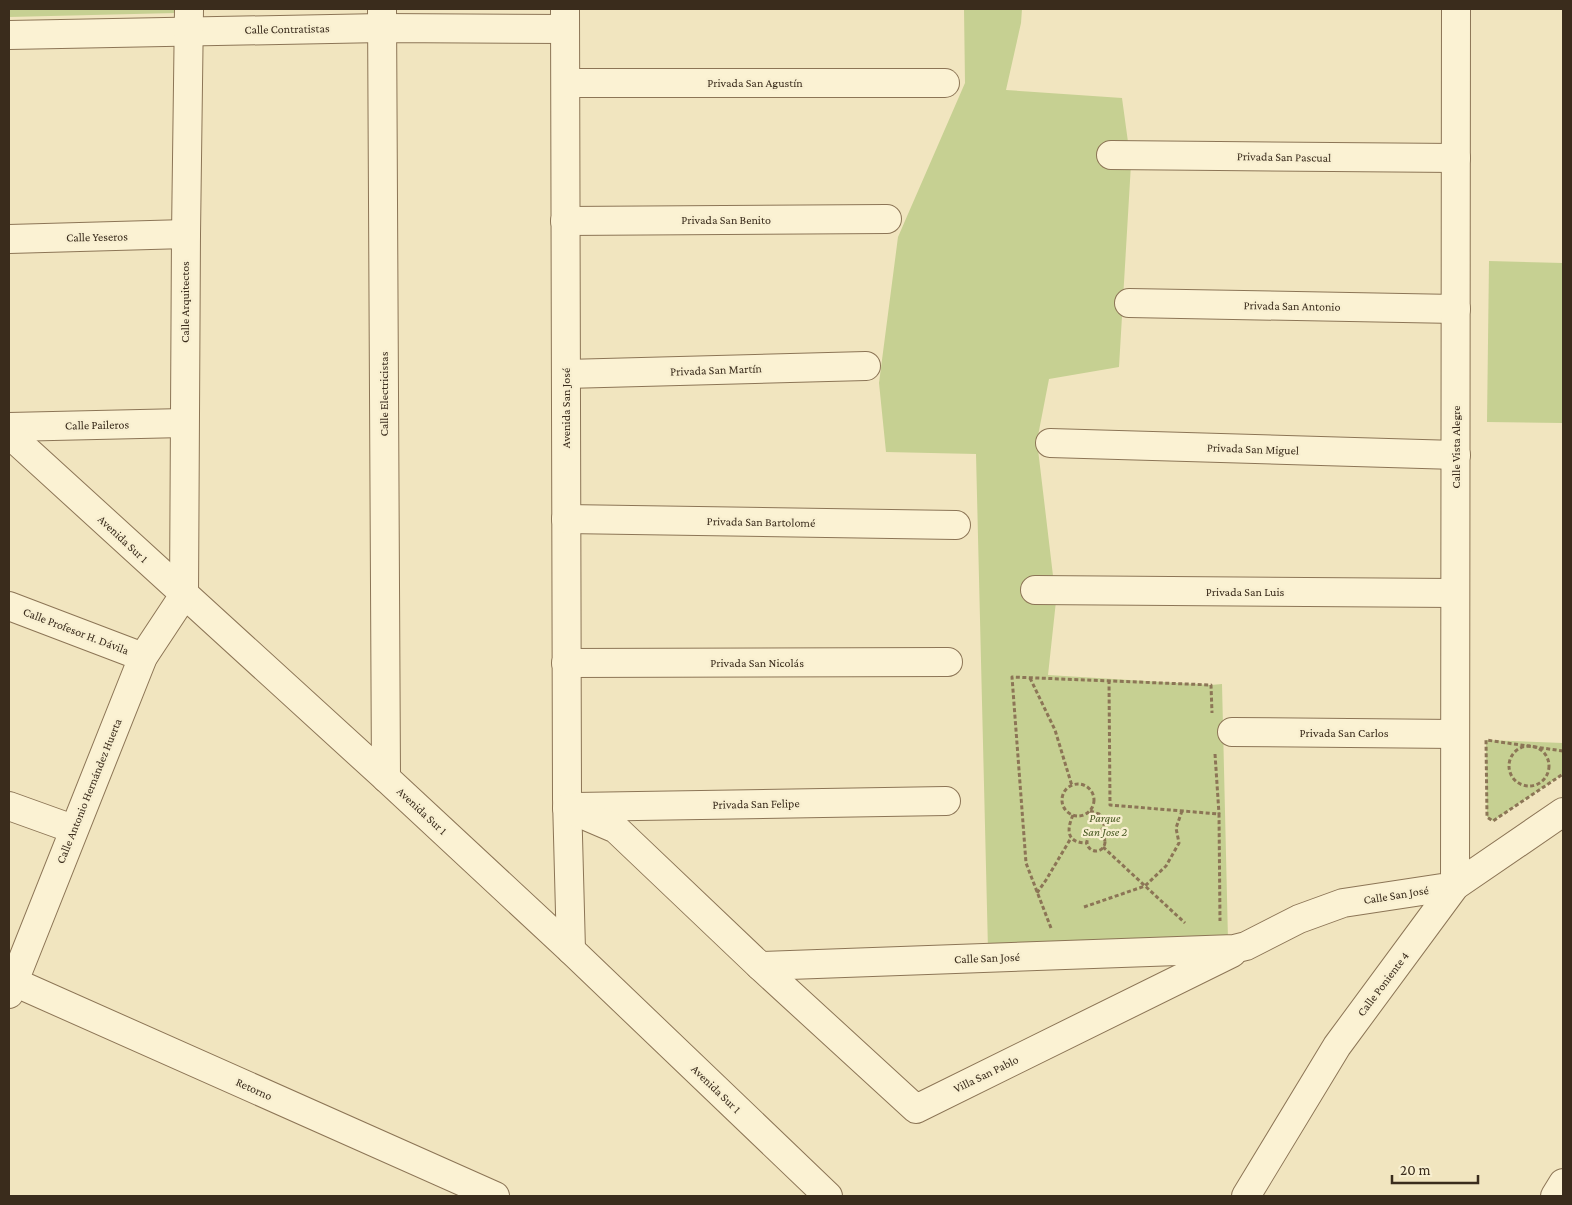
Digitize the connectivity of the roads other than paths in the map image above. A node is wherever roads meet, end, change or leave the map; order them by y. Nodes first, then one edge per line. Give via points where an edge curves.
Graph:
1 (1456, 9) edge
2 (382, 18) edge
3 (565, 19) edge
4 (189, 20) edge
5 (9, 35) edge
6 (566, 83) junction
7 (945, 83) dead end
8 (1111, 155) dead end
9 (1456, 158) junction
10 (887, 219) dead end
11 (565, 221) junction
12 (186, 234) junction
13 (9, 239) edge
14 (1129, 303) dead end
15 (1456, 309) junction
16 (866, 366) dead end
17 (566, 374) junction
18 (184, 423) junction
19 (9, 427) edge
20 (9, 434) edge
21 (1050, 443) dead end
22 (1456, 455) junction
23 (566, 519) junction
24 (956, 526) dead end
25 (1035, 590) dead end
26 (1455, 593) junction
27 (184, 595) junction
28 (9, 606) edge
29 (143, 657) junction
30 (948, 662) dead end
31 (566, 663) junction
32 (1220, 734) road end
33 (1455, 734) junction
34 (386, 778) junction
35 (946, 801) dead end
36 (9, 806) edge
37 (567, 808) junction
38 (1563, 812) edge
39 (73, 829) junction
40 (1456, 886) junction
41 (1246, 946) junction
42 (571, 950) junction
43 (760, 966) junction
44 (11, 988) edge
45 (1563, 1183) edge
46 (495, 1196) edge
47 (828, 1196) edge
48 (1246, 1196) edge
49 (1555, 1196) edge

1 - 9 street, Calle Vista Alegre
2 - 3 street, Calle Contratistas
2 - 4 street, Calle Contratistas
2 - 34 street, Calle Electricistas
3 - 6 street, Avenida San José
4 - 5 street, Calle Contratistas
4 - 12 street, Calle Arquitectos
6 - 7 street, Privada San Agustín
6 - 11 street, Avenida San José
8 - 9 street, Privada San Pascual
9 - 15 street, Calle Vista Alegre
10 - 11 street, Privada San Benito
11 - 17 street, Avenida San José
12 - 13 street, Calle Yeseros
12 - 18 street, Calle Arquitectos
14 - 15 street, Privada San Antonio
15 - 22 street, Calle Vista Alegre
16 - 17 street, Privada San Martín
17 - 23 street, Avenida San José
18 - 19 street, Calle Paileros
18 - 27 street, Calle Arquitectos
20 - 27 street, Avenida Sur 1
21 - 22 street, Privada San Miguel
22 - 26 street, Calle Vista Alegre
23 - 24 street, Privada San Bartolomé
23 - 31 street, Avenida San José
25 - 26 street, Privada San Luis
26 - 33 street, Calle Vista Alegre
27 - 29 street, Calle Antonio Hernández Huerta
27 - 34 street, Avenida Sur 1
28 - 29 street, Calle Profesor H. Dávila
29 - 39 street, Calle Antonio Hernández Huerta
30 - 31 street, Privada San Nicolás
31 - 37 street, Avenida San José
32 - 33 street, Privada San Carlos
33 - 40 street, Calle Vista Alegre
34 - 42 street, Avenida Sur 1
35 - 37 street, Privada San Felipe
36 - 39 street
37 - 42 street, Avenida San José
37 - 43 street via 616,830
38 - 40 street, Calle Poniente 4
39 - 44 street, Calle Antonio Hernández Huerta
40 - 41 street, Calle San José via 1344,903 1298,919
40 - 48 street, Calle Poniente 4 via 1337,1046
41 - 43 street, Calle San José via 1234,949
41 - 43 street, Villa San Pablo via 916,1109
42 - 47 street, Avenida Sur 1
44 - 46 street, Retorno
45 - 49 street

